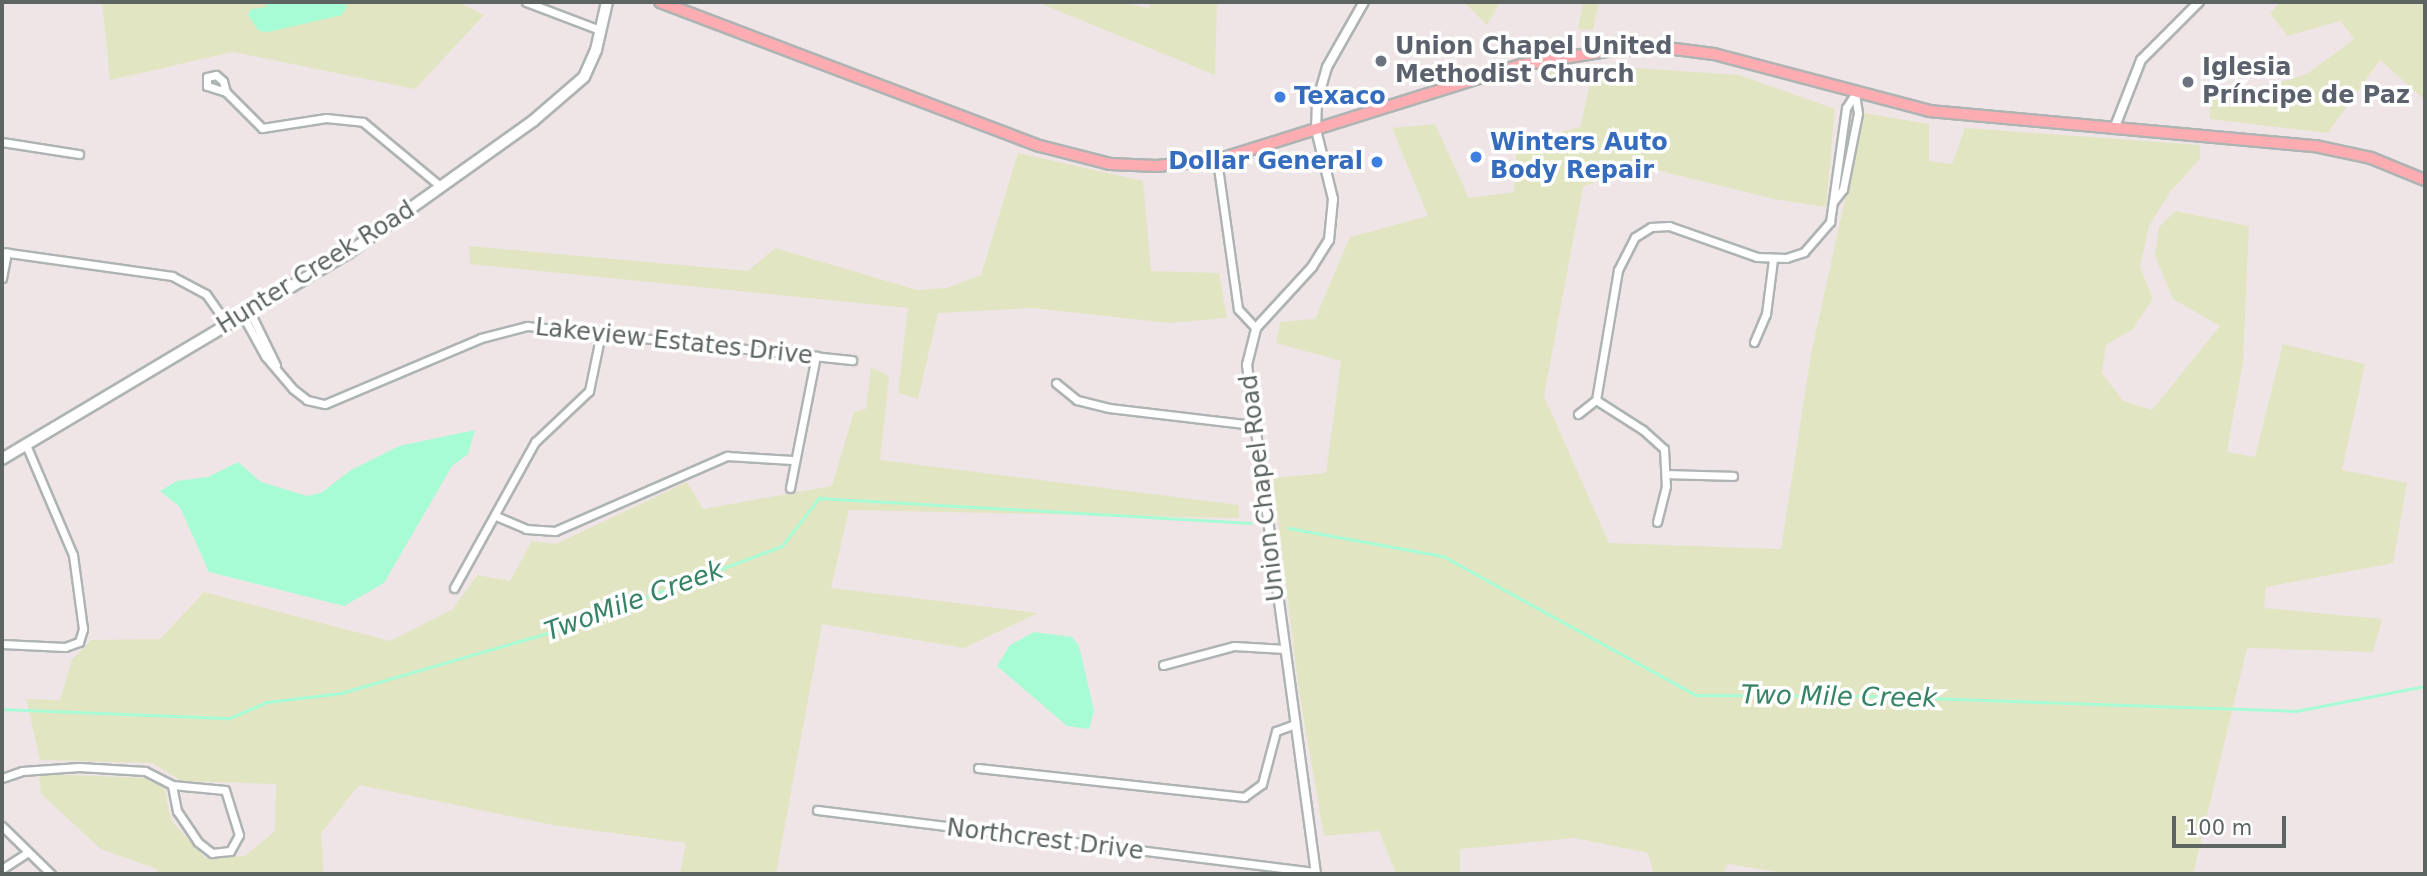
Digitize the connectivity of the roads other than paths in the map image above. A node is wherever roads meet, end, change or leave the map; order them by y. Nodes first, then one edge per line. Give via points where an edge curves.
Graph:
1 (526, 2) edge
2 (607, 2) edge
3 (660, 2) edge
4 (1364, 2) edge
5 (2199, 2) edge
6 (600, 30) junction
7 (226, 92) dead end
8 (1855, 94) junction
9 (2114, 129) junction
10 (1316, 130) junction
11 (2, 142) edge
12 (79, 154) dead end
13 (1217, 160) junction
14 (2425, 180) edge
15 (440, 186) junction
16 (1833, 202) junction
17 (4, 252) edge
18 (1773, 259) junction
19 (2, 278) edge
20 (247, 314) junction
21 (228, 324) junction
22 (1256, 328) junction
23 (601, 332) junction
24 (1754, 342) dead end
25 (816, 356) junction
26 (852, 360) dead end
27 (1056, 383) dead end
28 (1596, 400) junction
29 (1578, 414) dead end
30 (1253, 425) junction
31 (26, 444) junction
32 (2, 459) edge
33 (792, 460) junction
34 (1667, 474) junction
35 (1734, 475) dead end
36 (790, 488) dead end
37 (496, 516) junction
38 (1657, 522) dead end
39 (454, 588) dead end
40 (2, 644) edge
41 (1285, 649) junction
42 (1163, 665) dead end
43 (1295, 724) junction
44 (978, 768) dead end
45 (2, 778) edge
46 (172, 785) junction
47 (817, 810) dead end
48 (2, 826) edge
49 (27, 852) junction
50 (2, 869) edge
51 (1316, 873) edge
52 (51, 874) edge

1 - 6 street
2 - 6 main road, Hunter Creek Road
3 - 13 main road via 844,75 1074,157 1157,166
4 - 10 street via 1321,84
5 - 9 street via 2165,31 2141,60
6 - 15 main road, Hunter Creek Road via 593,59 577,85
7 - 15 street via 262,128 326,118 363,122
8 - 9 main road via 1929,111
8 - 10 main road via 1714,54 1668,48 1613,50 1520,65
8 - 16 street via 1846,108
8 - 16 street via 1858,113 1843,188
9 - 14 main road via 2320,147 2371,158
10 - 13 main road
10 - 22 street, Union Chapel Road via 1333,199 1332,229 1312,267
11 - 12 street
13 - 22 street via 1238,309
15 - 20 main road, Hunter Creek Road via 357,246
16 - 18 street via 1825,231 1812,246 1796,256
17 - 19 street
17 - 21 street via 173,276 206,294
18 - 24 street via 1766,314
18 - 28 street via 1669,226 1651,227 1635,237 1618,270
20 - 21 main road, Hunter Creek Road
20 - 23 street, Lakeview Estates Drive via 299,396 326,404 508,329
21 - 31 main road, Hunter Creek Road
22 - 30 street, Union Chapel Road via 1247,365
23 - 25 street, Lakeview Estates Drive
23 - 37 street via 589,391 541,434
25 - 26 street, Lakeview Estates Drive
25 - 33 street
27 - 30 street via 1077,400 1109,408
28 - 29 street
28 - 34 street via 1658,442 1668,458
30 - 41 street, Union Chapel Road
31 - 32 main road, Hunter Creek Road
31 - 40 street via 73,555 84,620 79,642 65,647
33 - 36 street
33 - 37 street via 727,456 555,531 526,529
34 - 35 street
34 - 38 street
37 - 39 street
41 - 42 street via 1234,646
41 - 43 street, Union Chapel Road
43 - 44 street via 1276,730 1262,784 1244,797
43 - 51 street, Union Chapel Road
45 - 46 street via 22,771 79,767 145,771
46 - 46 street via 177,811 198,842 212,853 230,851 239,835 225,790
47 - 51 street, Northcrest Drive
48 - 49 street
49 - 50 street
49 - 52 street

